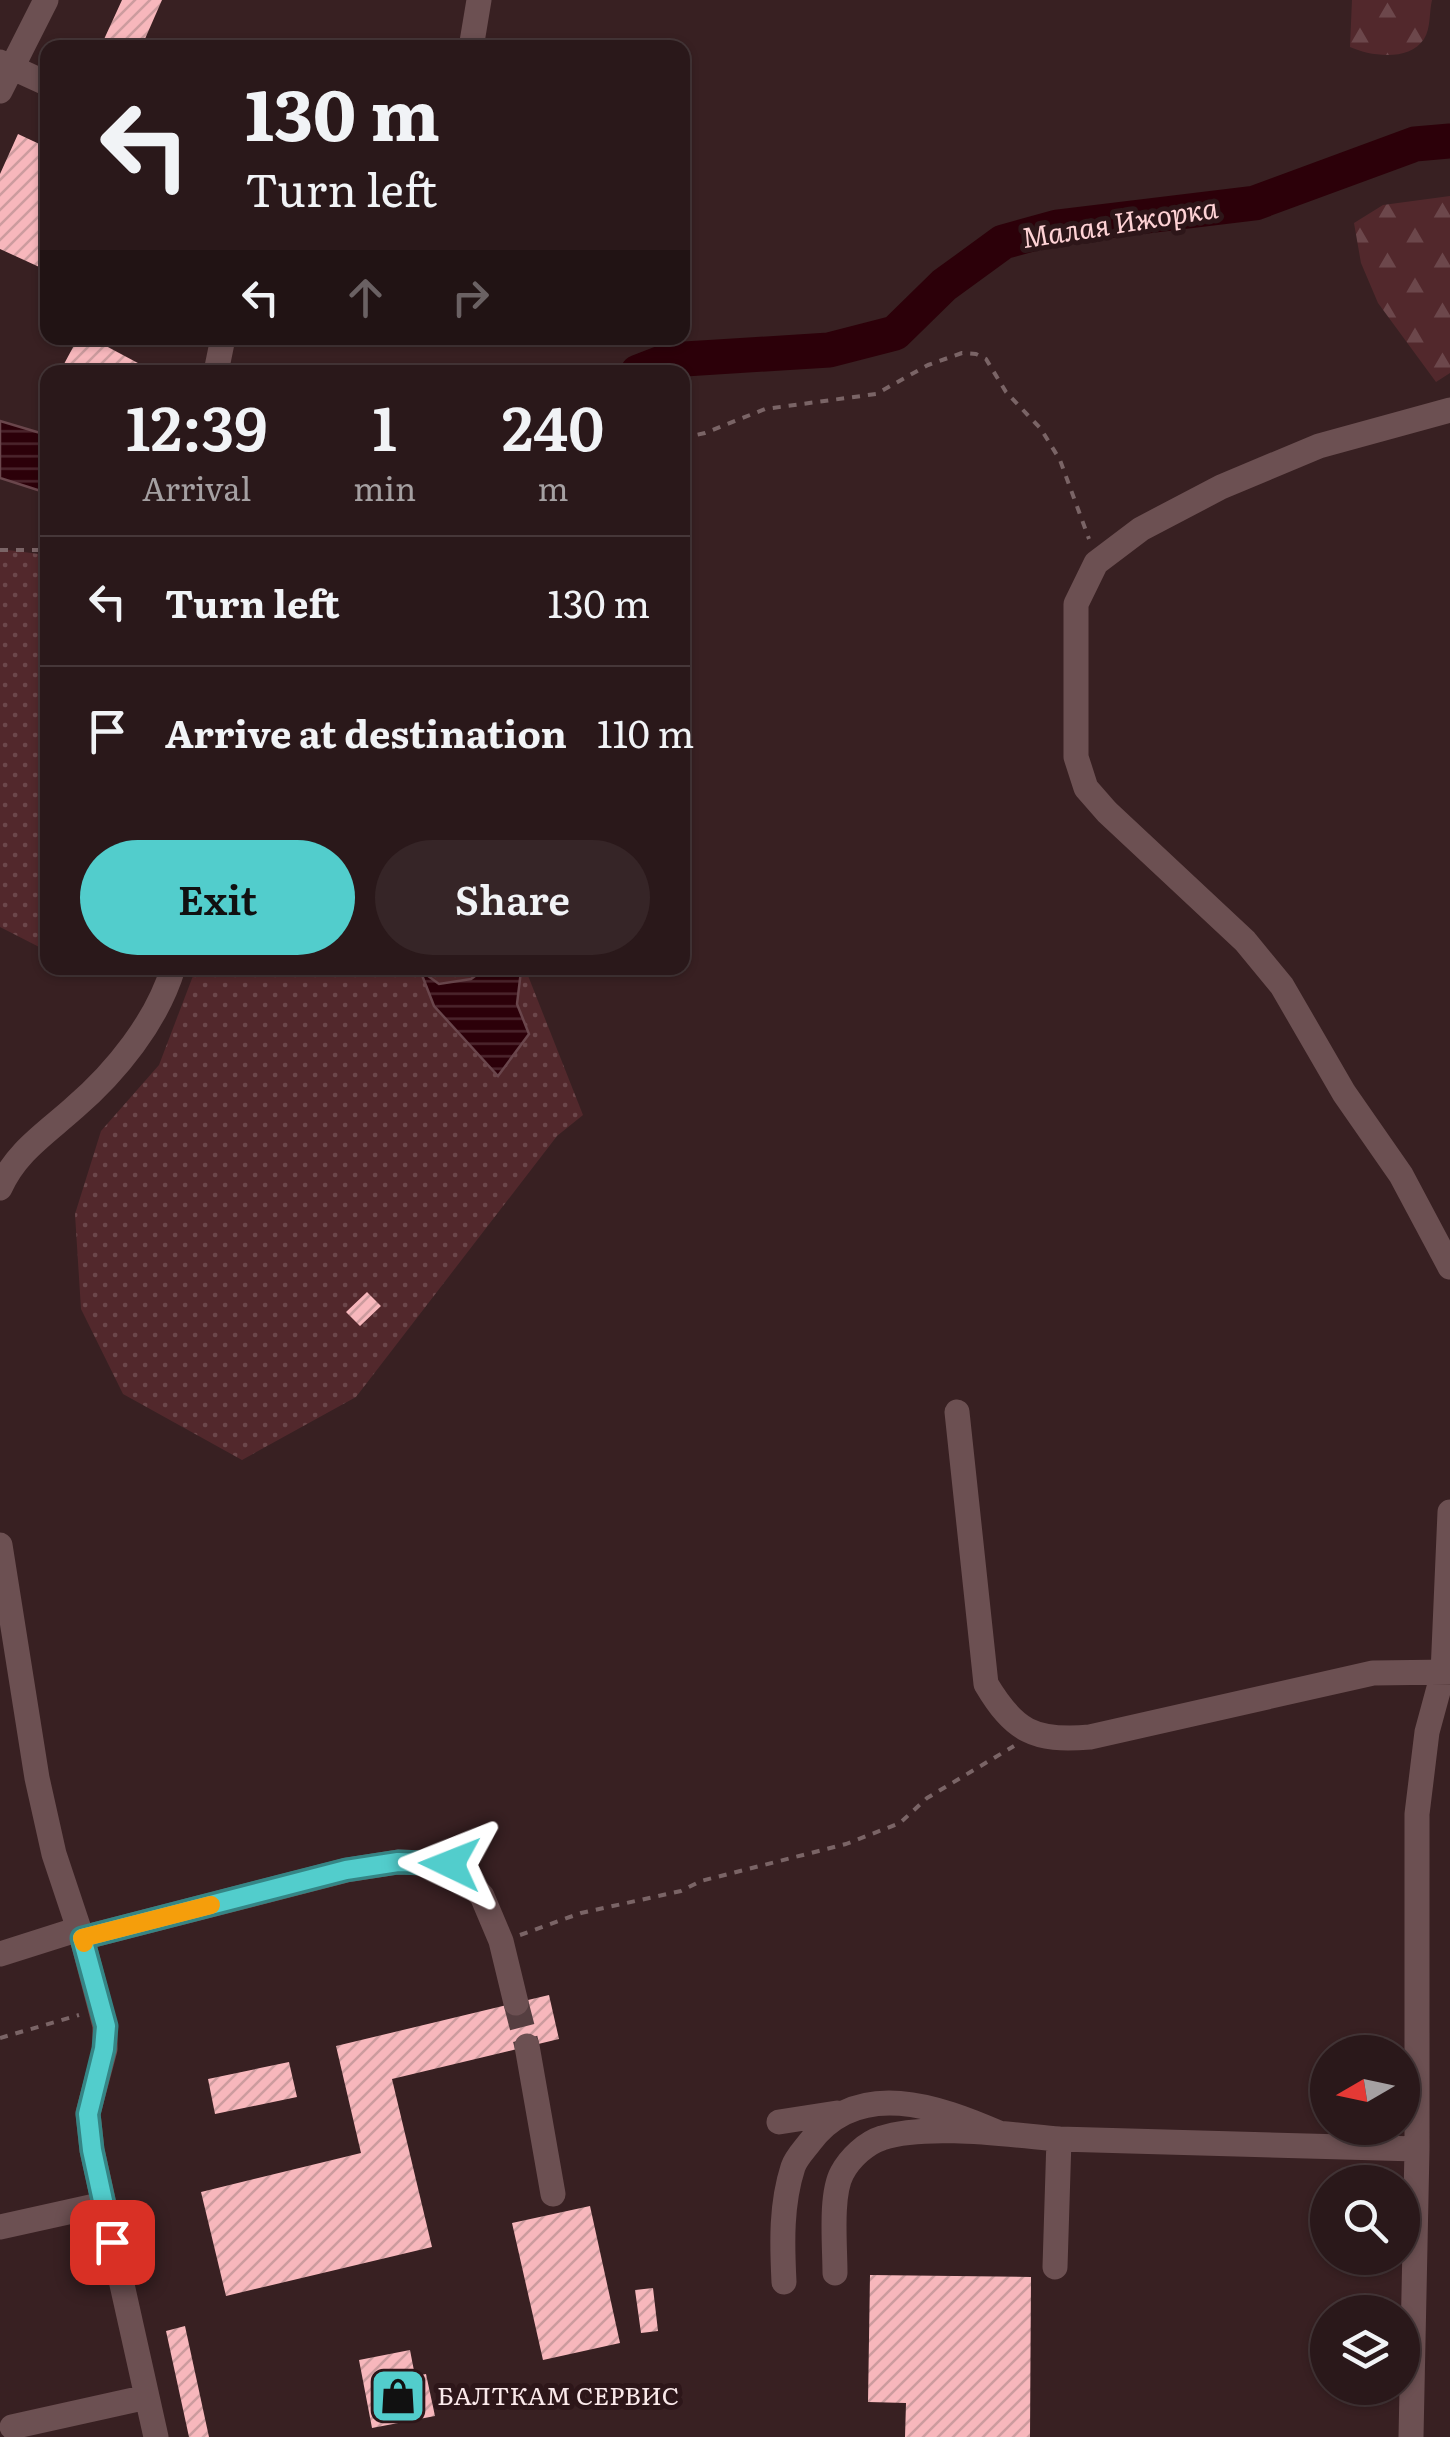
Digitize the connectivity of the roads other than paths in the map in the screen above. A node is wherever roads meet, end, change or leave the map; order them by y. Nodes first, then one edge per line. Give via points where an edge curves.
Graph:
1 (46, 0) edge
2 (478, 0) edge
3 (472, 40) edge
4 (6, 64) edge
5 (40, 80) edge
6 (0, 91) edge
7 (1450, 410) edge
8 (170, 975) edge
9 (3, 1173) edge
10 (1450, 1267) edge
11 (957, 1412) dead end
12 (1450, 1512) edge
13 (0, 1546) edge
14 (1447, 1673) edge
15 (81, 1933) junction
16 (0, 1954) edge
17 (516, 2003) tunnel mouth
18 (527, 2046) tunnel mouth
19 (842, 2112) junction
20 (778, 2122) dead end
21 (999, 2134) junction
22 (1060, 2139) junction
23 (1417, 2149) junction
24 (553, 2194) dead end
25 (104, 2204) junction
26 (0, 2227) edge
27 (1054, 2267) dead end
28 (834, 2273) dead end
29 (784, 2282) dead end
30 (147, 2397) junction
31 (12, 2427) dead end
32 (156, 2437) edge
33 (1411, 2437) edge

1 - 4 street
2 - 3 street
4 - 5 street
4 - 6 street
7 - 10 street via 1318,446 1221,487 1141,529 1096,562 1076,604 1076,757 1086,788 1245,941 1282,986
8 - 9 street via 139,1036 106,1078
11 - 14 street via 986,1684 1019,1727 1040,1737 1090,1737 1373,1672
12 - 14 street
13 - 15 street via 37,1778
14 - 23 street via 1427,1732 1417,1814
15 - 16 street
15 - 17 street via 346,1870 450,1864 482,1896
15 - 25 street via 102,2008 104,2049 88,2114
18 - 24 street
19 - 20 street
19 - 21 street via 915,2103
19 - 29 street via 794,2162 782,2232
21 - 22 street
21 - 28 street via 881,2138 855,2154 840,2176
22 - 23 street
22 - 27 street
23 - 33 street
25 - 26 street
25 - 30 street
30 - 31 street
30 - 32 street

